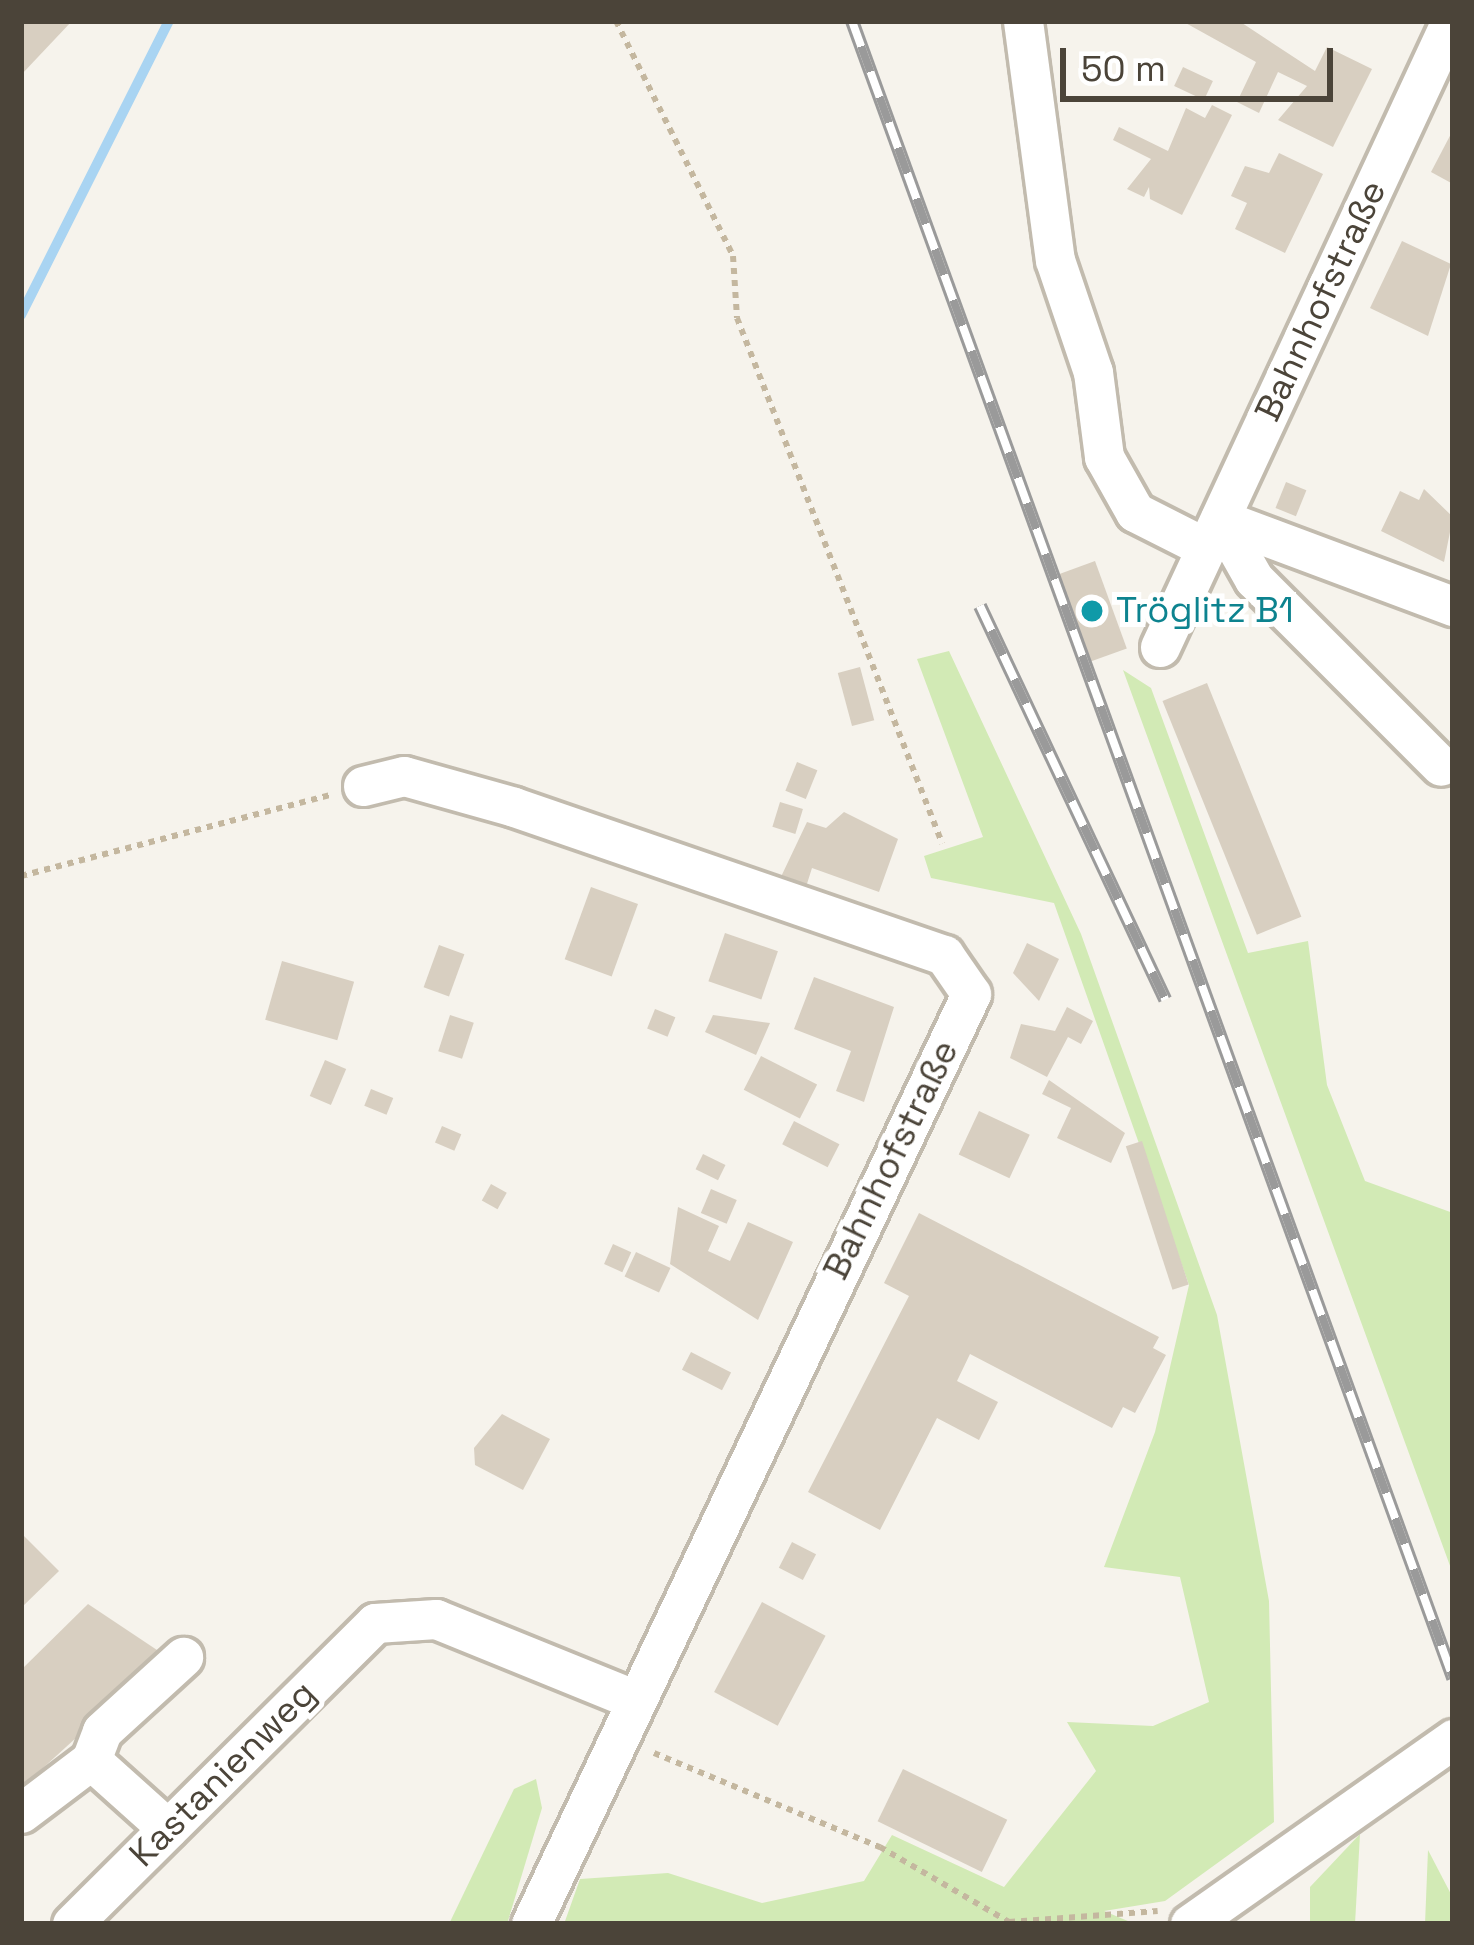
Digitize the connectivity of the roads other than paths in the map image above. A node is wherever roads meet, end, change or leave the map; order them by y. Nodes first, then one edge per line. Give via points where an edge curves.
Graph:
1 (1023, 21) edge
2 (1451, 21) edge
3 (1213, 533) junction
4 (1453, 606) edge
5 (1160, 647) dead end
6 (1441, 766) dead end
7 (363, 786) road end
8 (183, 1657) dead end
9 (633, 1700) junction
10 (1453, 1739) edge
11 (91, 1760) junction
12 (21, 1814) edge
13 (168, 1829) junction
14 (72, 1924) edge
15 (531, 1924) edge
16 (1190, 1924) edge

1 - 3 street via 1055,260 1093,372 1104,457 1135,512
2 - 3 street, Bahnhofstraße
3 - 4 street
3 - 5 street, Bahnhofstraße
3 - 6 street
7 - 9 street, Bahnhofstraße via 404,776 514,807 944,956 971,994
8 - 11 street via 102,1730
9 - 13 street, Kastanienweg via 436,1619 375,1624
9 - 15 street, Bahnhofstraße
10 - 16 street
11 - 12 street
11 - 13 street
13 - 14 street, Kastanienweg

